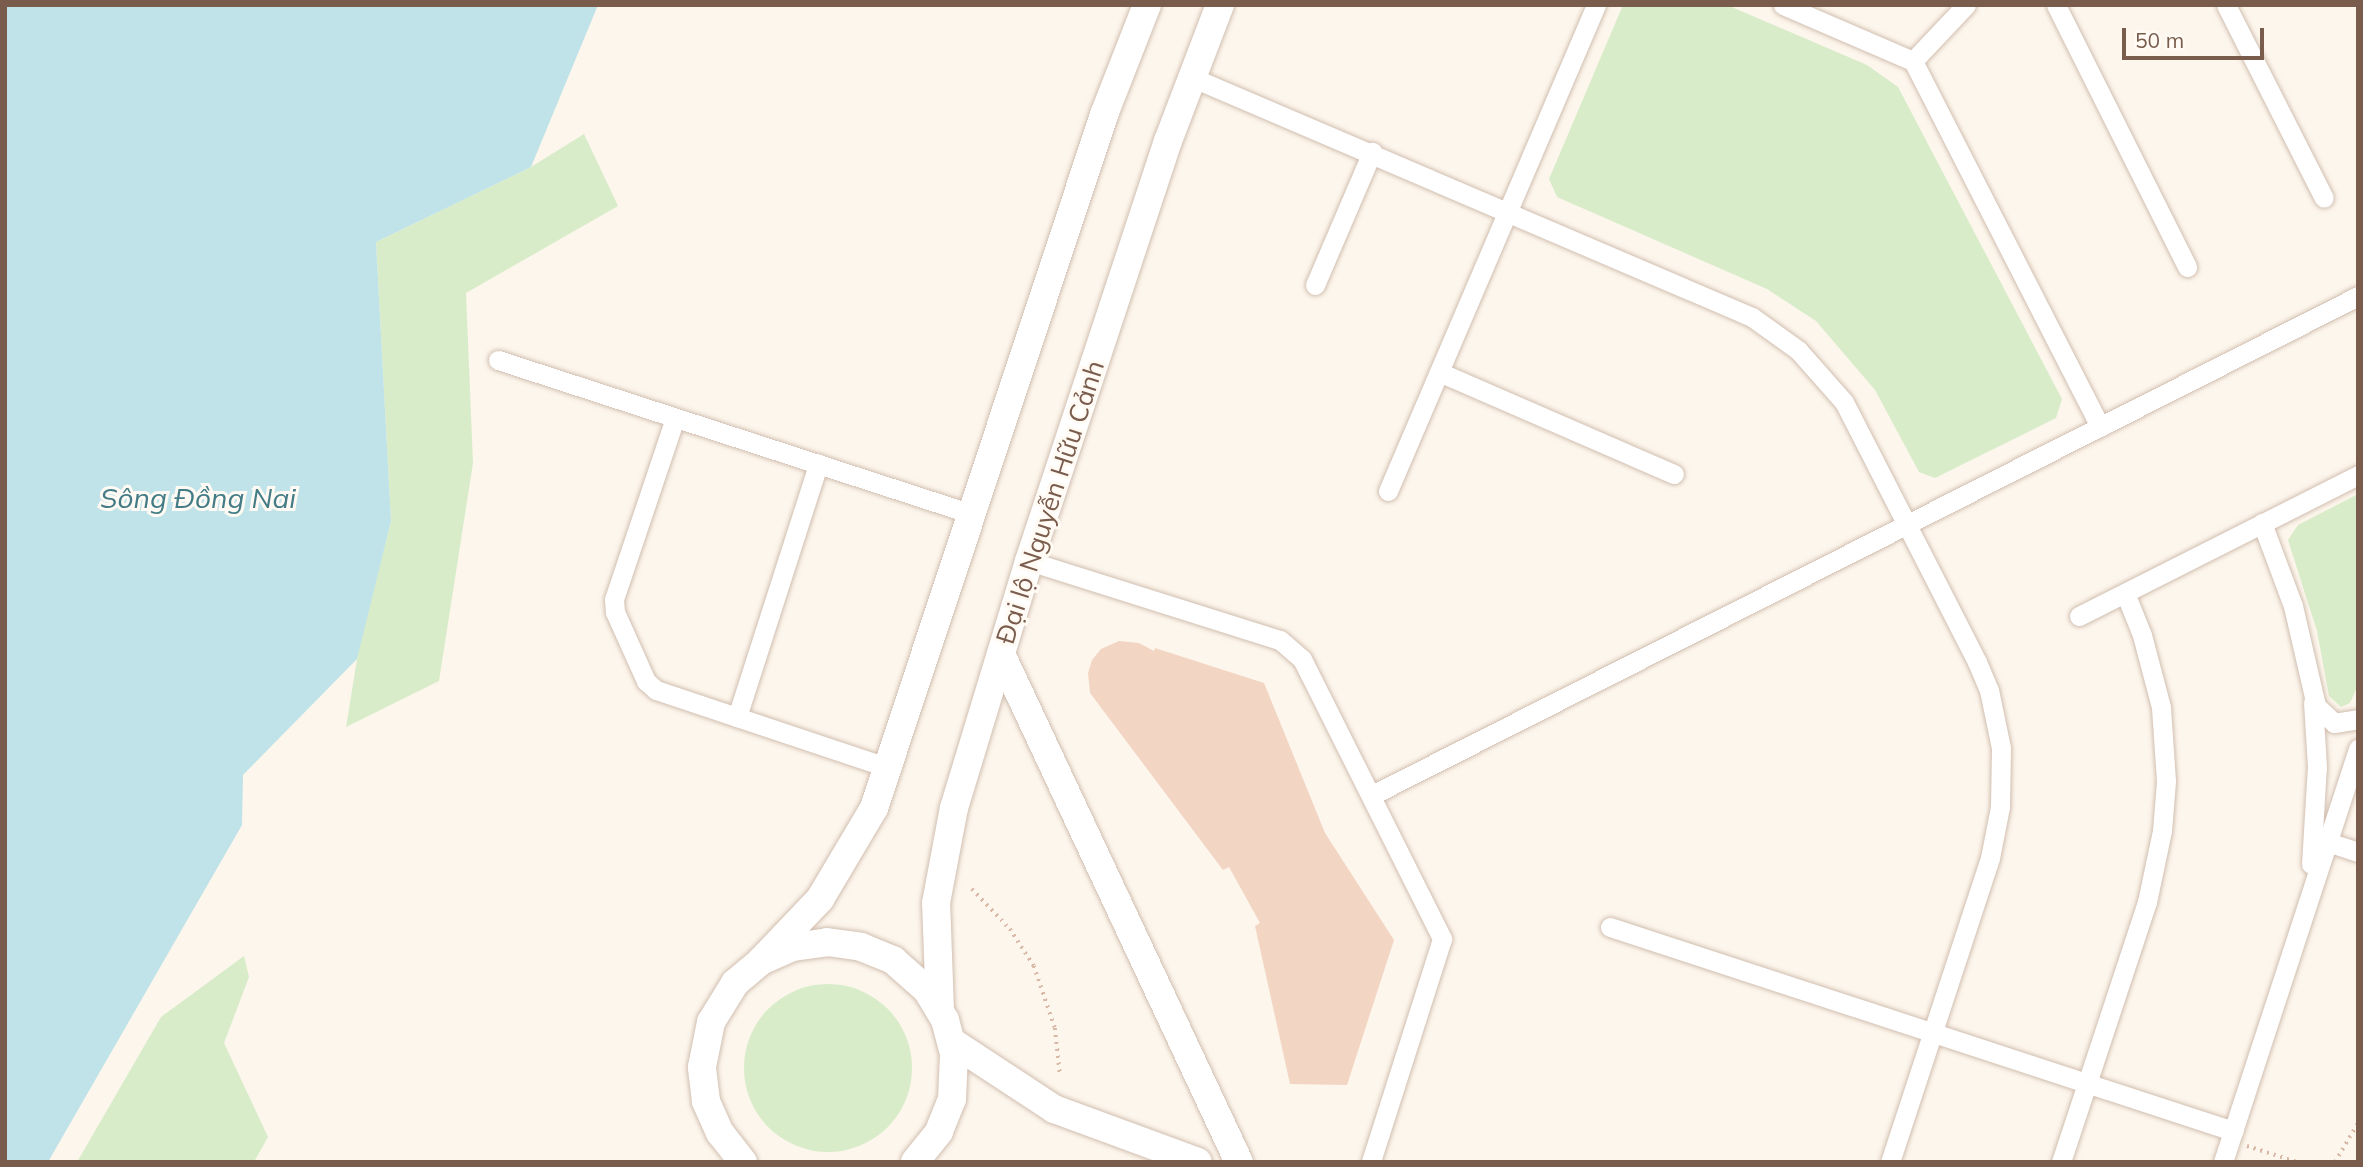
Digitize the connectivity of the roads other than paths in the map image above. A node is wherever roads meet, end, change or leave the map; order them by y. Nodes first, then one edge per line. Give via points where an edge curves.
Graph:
1 (1147, 5) edge
2 (1220, 5) edge
3 (1596, 5) edge
4 (1783, 5) edge
5 (1966, 5) edge
6 (2056, 5) edge
7 (2226, 5) edge
8 (1913, 61) junction
9 (1191, 77) junction
10 (1372, 152) junction
11 (2324, 198) dead end
12 (1508, 211) junction
13 (2187, 267) dead end
14 (1315, 285) dead end
15 (2358, 296) edge
16 (498, 360) dead end
17 (1439, 372) junction
18 (675, 418) junction
19 (2100, 427) junction
20 (818, 464) junction
21 (1674, 474) dead end
22 (2358, 475) edge
23 (1388, 491) dead end
24 (973, 514) junction
25 (2262, 523) junction
26 (1908, 524) junction
27 (1029, 561) junction
28 (2125, 593) junction
29 (2079, 616) dead end
30 (1001, 654) junction
31 (2313, 697) junction
32 (737, 717) junction
33 (2358, 719) edge
34 (2358, 749) edge
35 (889, 768) junction
36 (1372, 795) junction
37 (2321, 840) junction
38 (2358, 852) edge
39 (1610, 927) dead end
40 (761, 961) junction
41 (940, 1010) junction
42 (1932, 1031) junction
43 (952, 1042) junction
44 (2087, 1082) junction
45 (714, 1122) junction
46 (2239, 1138) junction
47 (720, 1162) edge
48 (743, 1162) edge
49 (915, 1162) edge
50 (1198, 1162) edge
51 (1239, 1162) edge
52 (1371, 1162) edge
53 (1890, 1162) edge
54 (2062, 1162) edge
55 (2223, 1162) edge

1 - 24 main road via 1105,112
2 - 9 main road, Đại lộ Nguyễn Hữu Cảnh
3 - 12 street
4 - 8 street
5 - 8 street
6 - 13 street
7 - 11 street
8 - 19 street
9 - 10 street
9 - 27 main road, Đại lộ Nguyễn Hữu Cảnh
10 - 12 street
10 - 14 street
12 - 17 street
12 - 26 street via 1736,309 1783,338 1844,401
15 - 19 street
16 - 18 street
17 - 21 street
17 - 23 street
18 - 20 street
18 - 32 street via 613,606 650,687
19 - 26 street
20 - 24 street
20 - 32 street
22 - 25 street
24 - 35 main road
25 - 28 street
25 - 31 street via 2293,606
26 - 36 street
26 - 42 street via 1989,690 2001,748 1996,834
27 - 30 main road, Đại lộ Nguyễn Hữu Cảnh
27 - 36 street via 1290,645 1302,659
28 - 29 street
28 - 44 street via 2142,635 2161,707 2165,807 2153,879
30 - 41 main road, Đại lộ Nguyễn Hữu Cảnh via 940,868 935,934
30 - 51 main road
31 - 33 street via 2334,723
31 - 37 street
32 - 35 street
34 - 37 street
35 - 40 main road via 874,808 838,874 797,926
36 - 52 street via 1442,939
37 - 38 street
37 - 46 street
39 - 42 street
40 - 41 main road via 804,944 861,947 911,973
40 - 45 main road via 728,992 707,1033 702,1078
41 - 43 main road
42 - 44 street
42 - 53 street
43 - 49 main road via 955,1077 948,1111 939,1132
43 - 50 main road via 1054,1109
44 - 46 street
44 - 54 street
45 - 47 main road
45 - 48 main road
46 - 55 street

